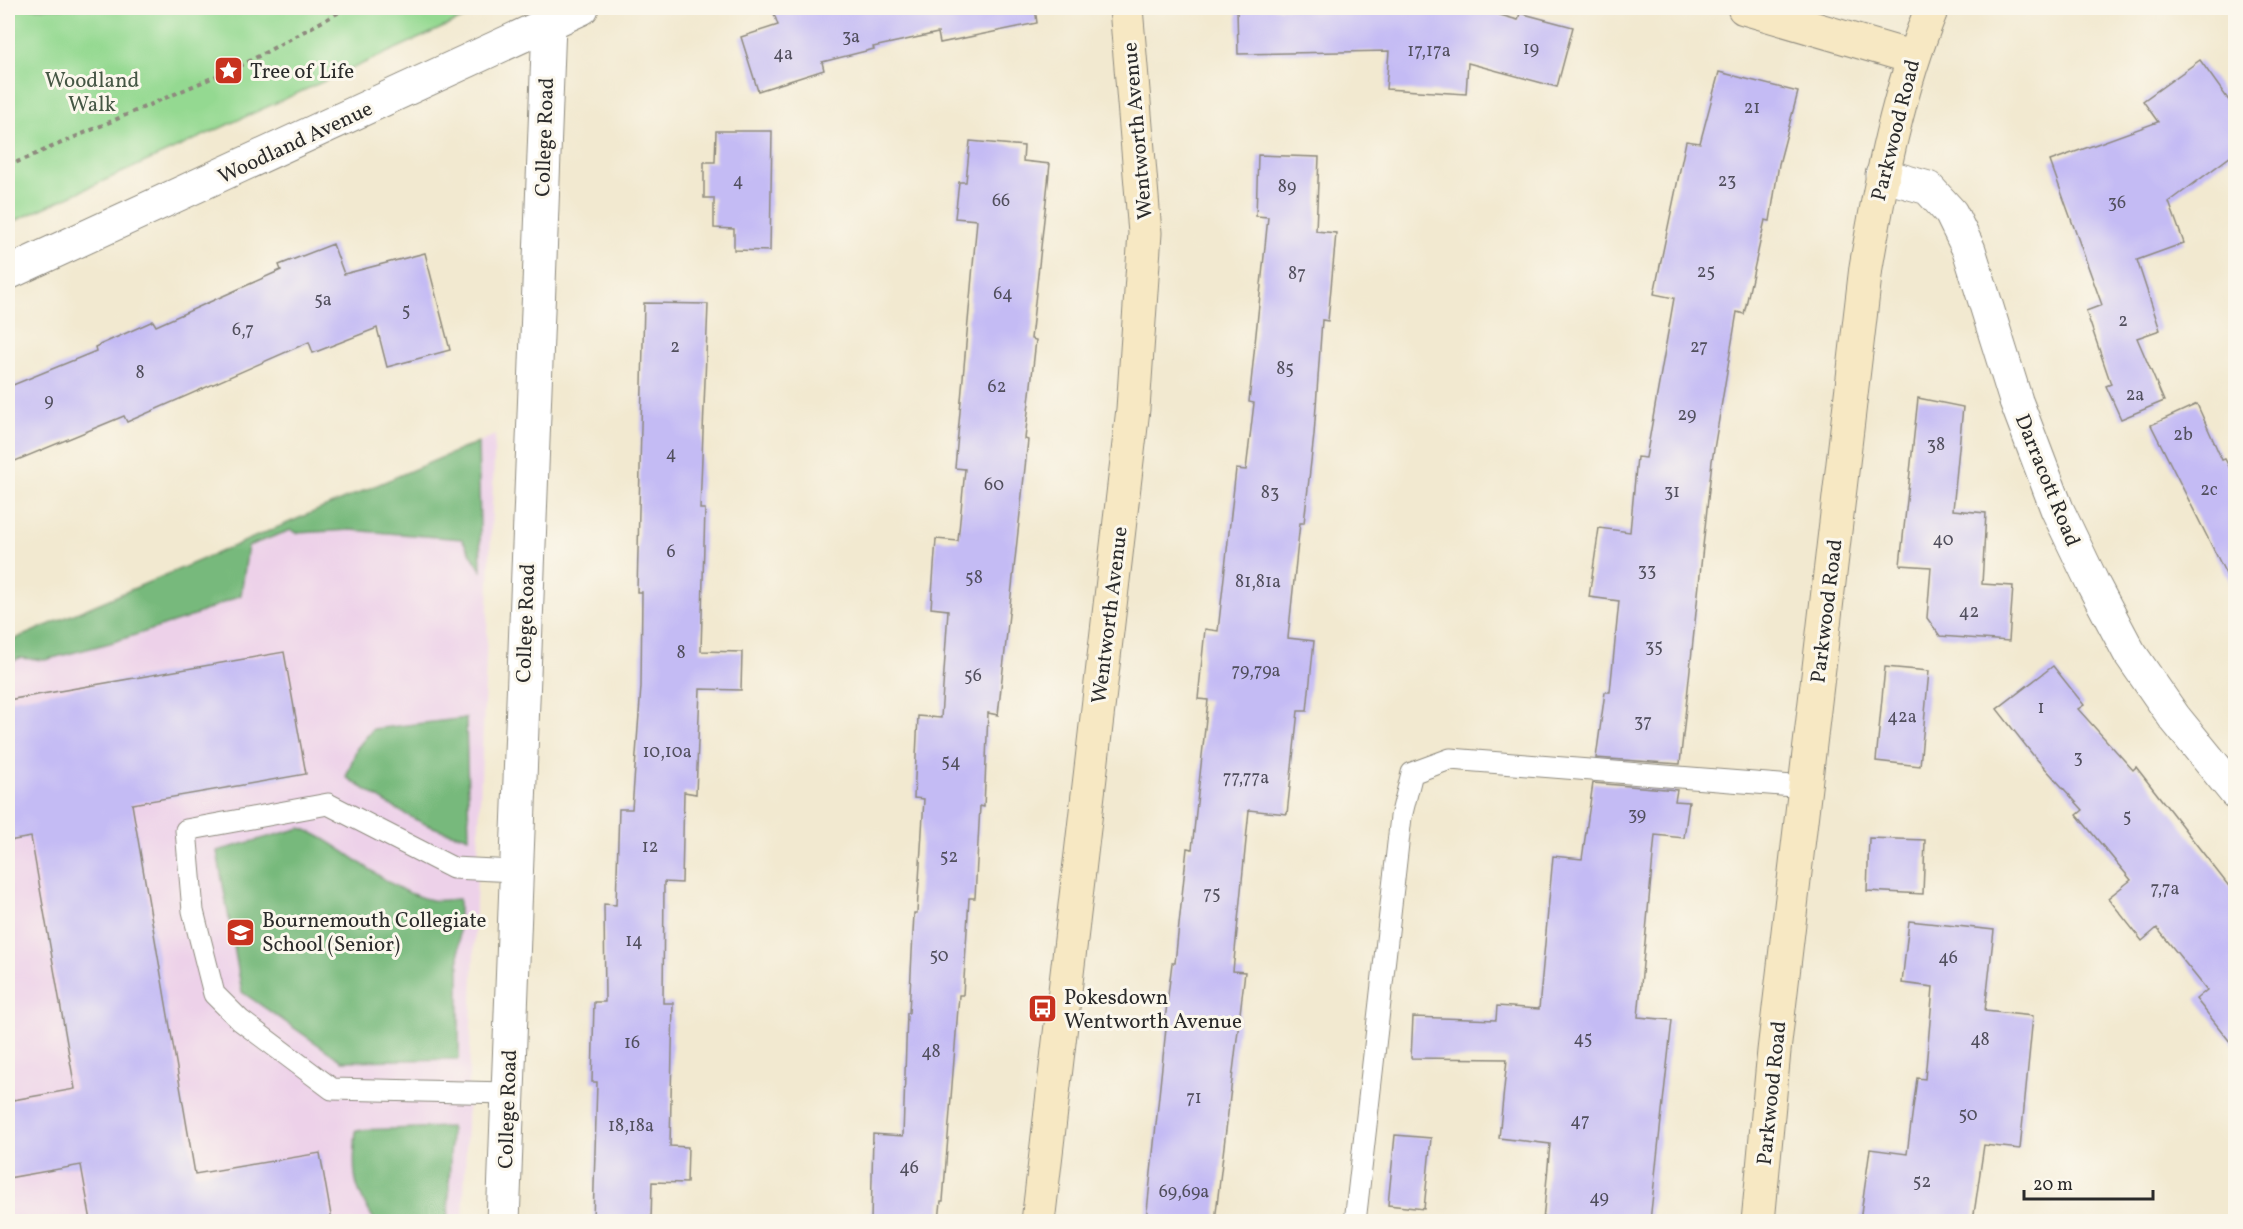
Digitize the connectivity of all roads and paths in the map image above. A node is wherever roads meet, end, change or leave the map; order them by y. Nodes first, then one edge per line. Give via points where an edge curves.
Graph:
1 (347, 8) edge
2 (582, 8) edge
3 (1126, 8) edge
4 (1744, 8) edge
5 (1932, 8) edge
6 (549, 24) junction
7 (1911, 57) junction
8 (8, 166) edge
9 (1882, 175) junction
10 (8, 273) edge
11 (1805, 787) junction
12 (2235, 793) edge
13 (515, 871) junction
14 (508, 1093) junction
15 (503, 1221) edge
16 (1038, 1221) edge
17 (1355, 1221) edge
18 (1758, 1221) edge

1 - 8 path via 244,64
2 - 6 street, Woodland Avenue
3 - 16 street, Wentworth Avenue via 1145,232 1134,397
4 - 7 street
5 - 7 street, Parkwood Road
6 - 10 street, Woodland Avenue
6 - 13 street, College Road
7 - 9 street, Parkwood Road
9 - 11 street, Parkwood Road via 1866,267
9 - 12 street, Darracott Road via 1928,188 1951,213 1969,250 2016,401 2057,509 2093,584 2136,661 2174,717
11 - 17 lane via 1450,759 1412,773 1401,817
11 - 18 street, Parkwood Road
13 - 14 street, College Road
13 - 14 lane via 453,868 328,804 186,830 194,911 214,994 240,1020 332,1089
14 - 15 street, College Road

